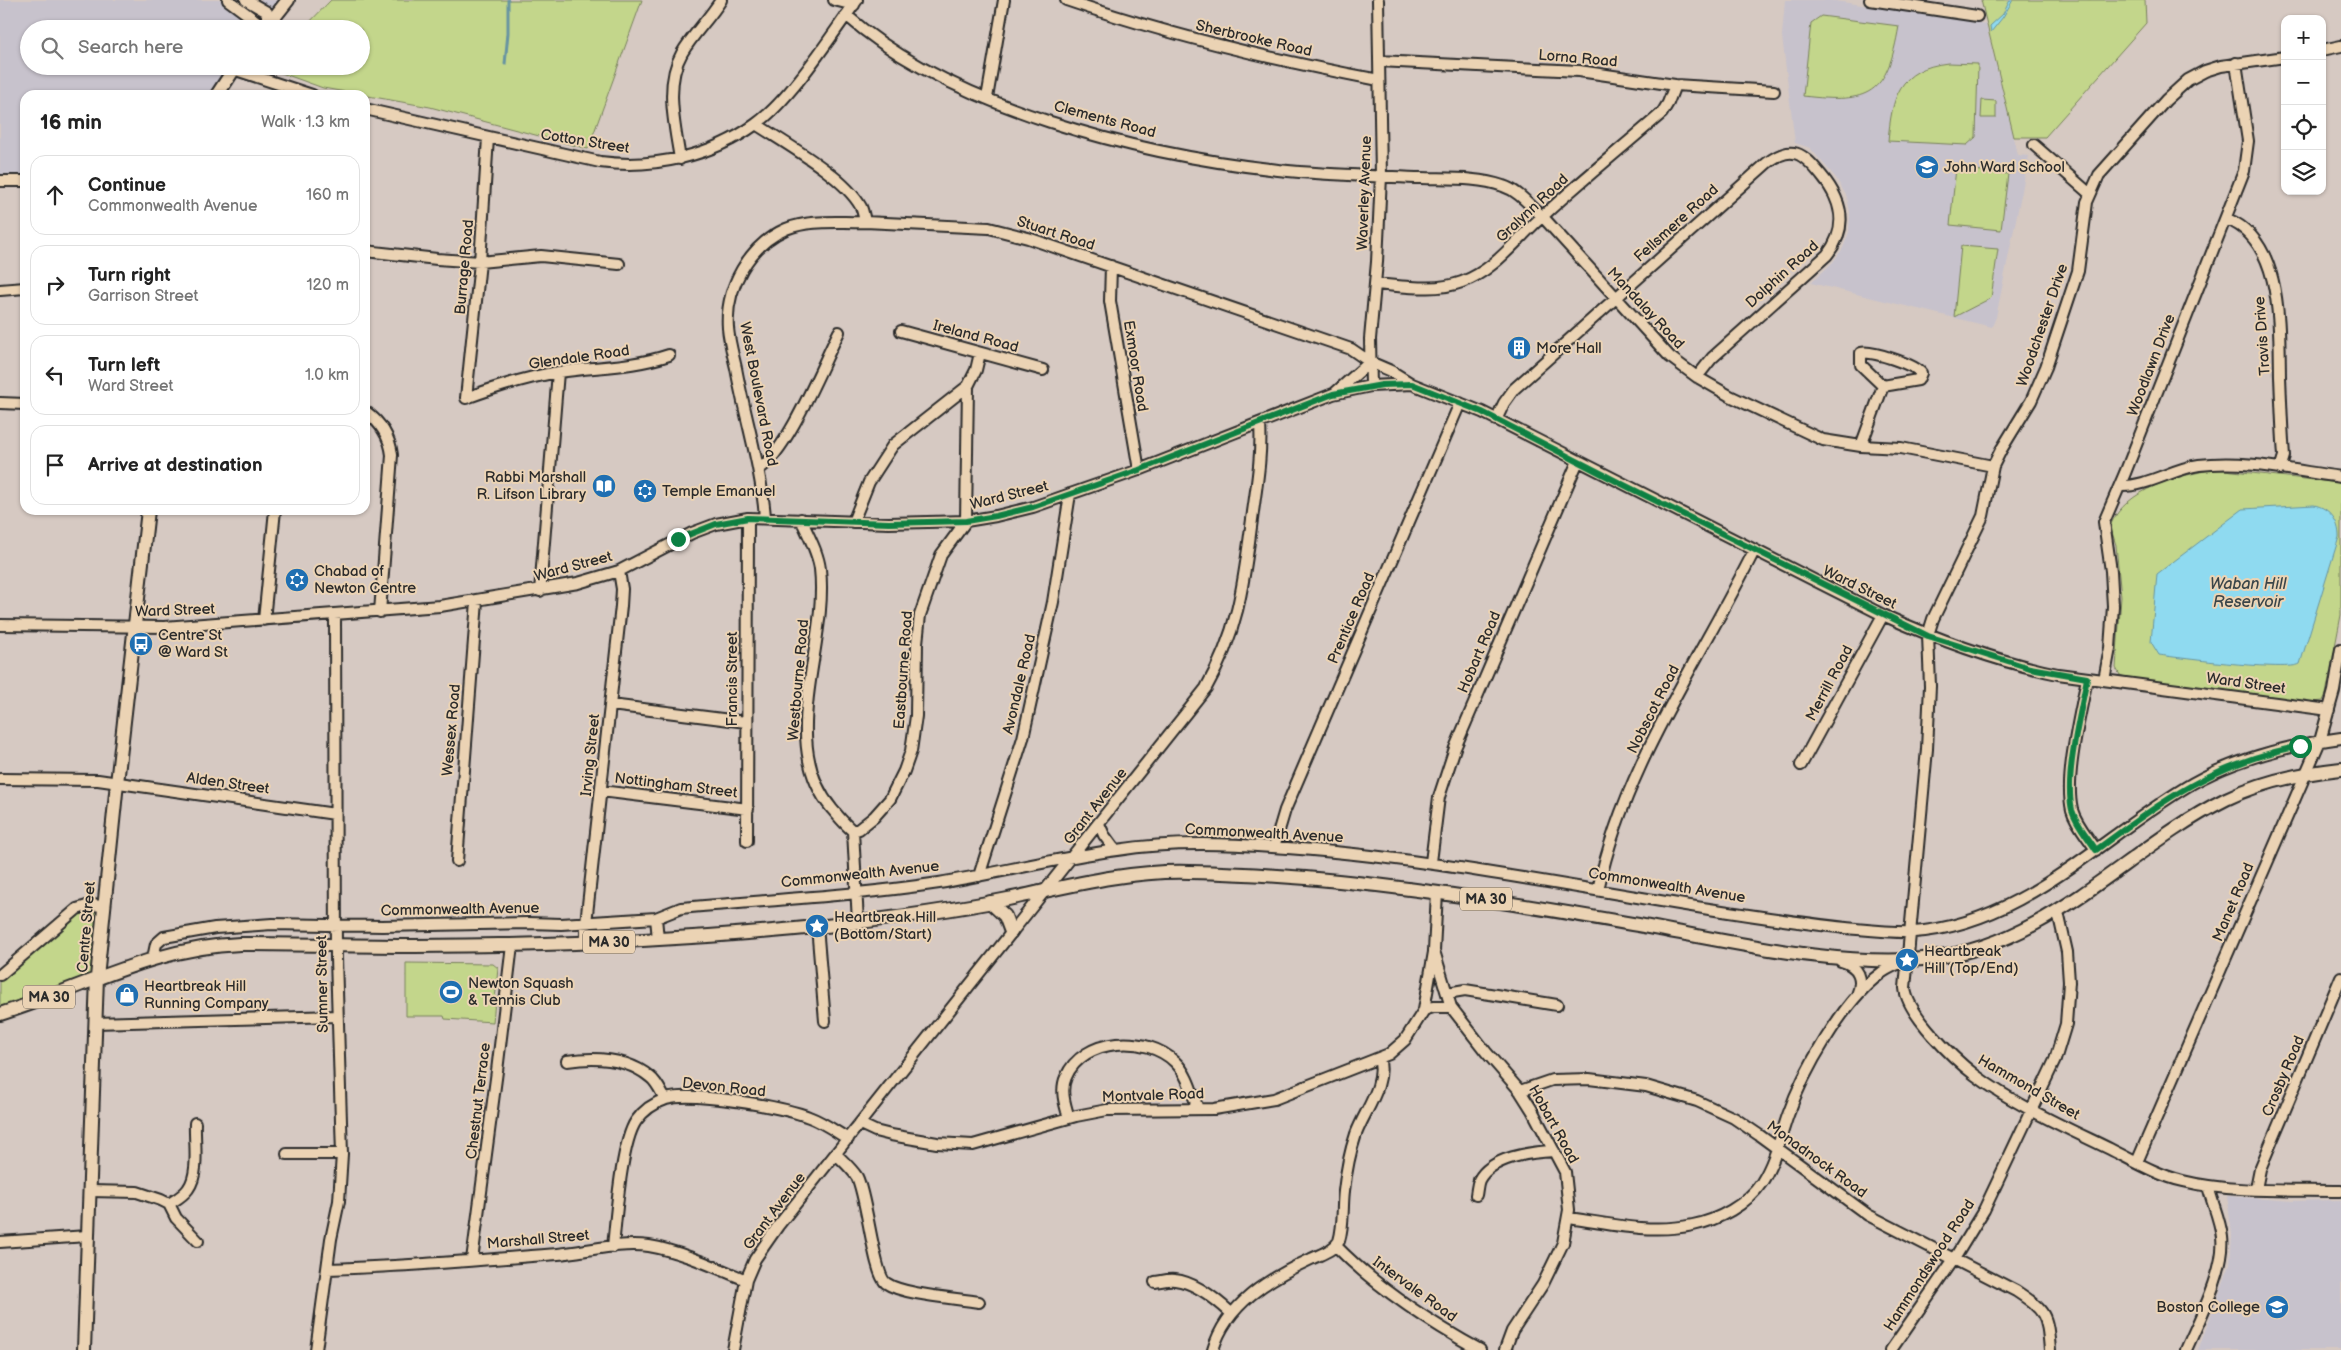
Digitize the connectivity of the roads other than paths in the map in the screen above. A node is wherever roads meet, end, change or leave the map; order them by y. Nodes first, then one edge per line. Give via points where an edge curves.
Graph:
1 (228, 0) edge
2 (246, 0) edge
3 (288, 0) edge
4 (721, 0) edge
5 (834, 0) edge
6 (1004, 0) edge
7 (1066, 0) edge
8 (1378, 0) edge
9 (1870, 0) edge
10 (856, 2) edge
11 (846, 15) junction
12 (1977, 16) dead end
13 (255, 20) edge
14 (266, 20) edge
15 (272, 20) edge
16 (2341, 46) edge
17 (2326, 49) edge
18 (2281, 58) edge
19 (1380, 61) junction
20 (2236, 64) junction
21 (230, 75) edge
22 (255, 75) edge
23 (1380, 80) junction
24 (1675, 85) junction
25 (220, 90) edge
26 (298, 90) edge
27 (1774, 91) dead end
28 (986, 98) junction
29 (370, 110) edge
30 (756, 124) junction
31 (488, 138) junction
32 (2034, 145) dead end
33 (1802, 156) joint
34 (680, 159) junction
35 (1381, 176) junction
36 (0, 181) edge
37 (20, 181) edge
38 (2090, 194) junction
39 (1542, 216) junction
40 (2227, 219) junction
41 (865, 222) junction
42 (370, 252) edge
43 (480, 262) junction
44 (619, 264) dead end
45 (1111, 266) junction
46 (1375, 284) junction
47 (20, 288) edge
48 (0, 290) edge
49 (1614, 298) junction
50 (901, 331) dead end
51 (839, 332) dead end
52 (980, 353) junction
53 (669, 355) dead end
54 (1370, 362) junction
55 (1043, 370) dead end
56 (558, 372) junction
57 (1696, 376) junction
58 (1412, 384) junction
59 (968, 386) junction
60 (1371, 386) junction
61 (1883, 386) junction
62 (1333, 394) junction
63 (466, 398) joint
64 (0, 403) edge
65 (1460, 403) junction
66 (20, 404) edge
67 (370, 416) edge
68 (1496, 420) junction
69 (1260, 424) junction
70 (1860, 446) junction
71 (1578, 461) junction
72 (1994, 466) junction
73 (759, 469) junction
74 (2280, 469) junction
75 (1139, 470) junction
76 (2341, 477) edge
77 (2120, 486) junction
78 (1070, 494) junction
79 (147, 515) edge
80 (274, 515) edge
81 (765, 517) junction
82 (748, 518) junction
83 (801, 519) junction
84 (966, 521) junction
85 (853, 522) junction
86 (1754, 551) junction
87 (619, 571) junction
88 (540, 591) junction
89 (477, 601) junction
90 (380, 612) junction
91 (334, 615) junction
92 (1883, 615) junction
93 (264, 620) junction
94 (0, 625) edge
95 (135, 626) junction
96 (1928, 636) junction
97 (2341, 649) edge
98 (2087, 678) junction
99 (2104, 680) junction
100 (611, 705) junction
101 (2329, 710) junction
102 (746, 722) junction
103 (2341, 738) edge
104 (2320, 741) junction
105 (1801, 765) dead end
106 (2341, 769) edge
107 (2304, 774) junction
108 (0, 779) edge
109 (117, 783) junction
110 (601, 791) junction
111 (748, 808) junction
112 (334, 814) junction
113 (1099, 824) junction
114 (853, 831) junction
115 (747, 841) dead end
116 (1274, 847) junction
117 (1115, 850) junction
118 (2096, 850) junction
119 (1072, 858) junction
120 (457, 861) dead end
121 (1431, 862) junction
122 (979, 876) junction
123 (1046, 890) junction
124 (1598, 890) junction
125 (1437, 892) junction
126 (855, 893) junction
127 (990, 902) junction
128 (104, 906) junction
129 (2058, 912) junction
130 (656, 918) junction
131 (586, 922) junction
132 (858, 922) junction
133 (336, 925) junction
134 (817, 926) junction
135 (1011, 932) junction
136 (1910, 932) junction
137 (658, 939) junction
138 (586, 943) junction
139 (336, 945) junction
140 (512, 945) junction
141 (1434, 951) junction
142 (1816, 955) junction
143 (153, 958) junction
144 (1907, 960) junction
145 (0, 975) edge
146 (97, 977) junction
147 (2341, 977) edge
148 (1447, 993) junction
149 (1855, 1000) junction
150 (1557, 1005) dead end
151 (1451, 1007) junction
152 (1424, 1010) junction
153 (0, 1014) edge
154 (337, 1016) junction
155 (825, 1022) dead end
156 (95, 1023) junction
157 (1380, 1058) junction
158 (567, 1061) dead end
159 (1520, 1091) junction
160 (665, 1099) junction
161 (1198, 1109) junction
162 (2032, 1110) junction
163 (1069, 1118) junction
164 (195, 1123) dead end
165 (860, 1124) junction
166 (848, 1139) junction
167 (1778, 1148) junction
168 (1554, 1151) junction
169 (287, 1154) dead end
170 (342, 1154) junction
171 (837, 1154) junction
172 (2137, 1162) junction
173 (2208, 1186) junction
174 (2256, 1189) junction
175 (90, 1191) junction
176 (2341, 1191) edge
177 (1476, 1195) dead end
178 (169, 1204) junction
179 (1568, 1218) junction
180 (87, 1236) junction
181 (198, 1241) dead end
182 (0, 1242) edge
183 (1336, 1246) junction
184 (613, 1247) junction
185 (1954, 1259) junction
186 (472, 1260) junction
187 (327, 1269) junction
188 (746, 1280) junction
189 (1155, 1282) dead end
190 (979, 1302) dead end
191 (1231, 1313) junction
192 (84, 1350) edge
193 (316, 1350) edge
194 (733, 1350) edge
195 (1213, 1350) edge
196 (1480, 1350) edge
197 (1505, 1350) edge
198 (1891, 1350) edge
199 (2050, 1350) edge
200 (2186, 1350) edge

1 - 13 street
2 - 14 street via 267,12
3 - 15 main road
4 - 34 street via 681,55 675,74 672,113
5 - 10 street
6 - 28 street
7 - 23 street, Sherbrooke Road via 1227,48
8 - 19 street, Waverley Avenue
9 - 12 street
10 - 11 street, Cotton Street
11 - 28 street, Clements Road via 866,33 919,67
11 - 30 street, Cotton Street via 796,82
16 - 17 street
18 - 20 street, Woodchester Drive
19 - 23 street, Waverley Avenue
19 - 24 street, Lorna Road via 1579,71
20 - 38 street, Woodchester Drive via 2205,71 2174,92 2107,164
20 - 40 street, Woodlawn Drive via 2244,104 2248,156
21 - 25 main road
22 - 26 street
23 - 35 street, Waverley Avenue
24 - 27 street, Lorna Road
24 - 39 street, Gralynn Road via 1662,113
28 - 35 street, Clements Road via 1105,137 1191,156 1276,169
29 - 31 street, Cotton Street
30 - 34 street, Cotton Street via 699,154
30 - 41 street via 824,170 847,190 861,207
31 - 34 street, Cotton Street via 618,164
31 - 43 street, Burrage Road
32 - 38 street
33 - 49 street, Fellsmere Road via 1786,152 1766,163
33 - 57 street, Dolphin Road via 1837,197 1841,219 1836,241 1827,255
35 - 39 street, Mandalay Road via 1481,180 1519,195
35 - 46 street, Waverley Avenue
36 - 37 street
38 - 72 street, Woodchester Drive via 2078,271 2046,367 2031,401
39 - 46 street, Gralynn Road via 1503,255 1464,281 1435,287
39 - 49 street, Mandalay Road
40 - 74 street, Travis Drive via 2242,226 2256,240 2273,284 2279,324 2284,456
40 - 77 street, Woodlawn Drive
41 - 45 street, Stuart Road via 989,228
41 - 73 street, West Boulevard Road via 817,223 787,229 767,241 747,260 735,282 728,327
42 - 43 street
43 - 44 street via 541,256
43 - 63 street, Burrage Road
45 - 54 street, Stuart Road via 1351,349
45 - 75 street, Exmoor Road via 1110,301
46 - 54 street, Waverley Avenue
47 - 48 street
49 - 57 street, Mandalay Road via 1670,357
49 - 68 street, Fellsmere Road via 1514,389
50 - 52 street, Ireland Road
51 - 73 street via 784,440 769,462
52 - 55 street, Ireland Road
52 - 59 street
53 - 56 street, Glendale Road via 635,365
54 - 58 street, Ward Street
54 - 60 street, Waverley Avenue
54 - 62 street, Ward Street
56 - 63 street, Glendale Road via 514,381
56 - 88 street
57 - 70 street, Mandalay Road via 1814,437
58 - 60 street, Ward Street
58 - 65 street, Ward Street
59 - 84 street
59 - 85 street via 893,445 869,482
60 - 62 street, Ward Street
61 - 61 street via 1918,380 1920,371 1872,352 1861,353 1861,365
61 - 70 street
62 - 69 street, Ward Street
64 - 66 street
65 - 68 street, Ward Street
65 - 116 street, Prentice Road via 1285,810
67 - 90 street via 383,429 392,455
68 - 71 street, Ward Street
69 - 75 street, Ward Street
69 - 113 street, Grant Avenue via 1260,455 1245,575 1230,638 1206,688
70 - 72 street, Mandalay Road via 1908,449
71 - 86 street, Ward Street
71 - 121 street, Hobart Road via 1455,748 1439,797
72 - 96 street, Woodchester Drive via 1983,516 1933,619
73 - 81 street, West Boulevard Road
74 - 76 street
74 - 77 street via 2211,464
75 - 78 street, Ward Street
77 - 99 street, Woodlawn Drive via 2104,522 2113,606
78 - 84 street, Ward Street via 1033,507
78 - 122 street, Avondale Road via 1053,602 1023,738
79 - 95 main road, Centre Street
80 - 93 street
81 - 82 street, Ward Street
81 - 83 street, Ward Street
82 - 87 street, Ward Street via 692,533
82 - 102 street, Francis Street
83 - 85 street, Ward Street
83 - 114 street, Westbourne Road via 818,562 820,576 819,616 807,722 808,759 823,797
84 - 85 street, Ward Street
84 - 114 street, Eastbourne Road via 941,555 920,615 916,716 908,761 890,799 874,817
86 - 92 street, Ward Street
86 - 124 street, Nobscot Road via 1649,748 1609,848
87 - 88 street, Ward Street
87 - 100 street, Irving Street via 622,593
88 - 89 street, Ward Street
89 - 90 street, Ward Street
89 - 120 street, Wessex Road
90 - 91 street, Ward Street
91 - 93 street, Ward Street
91 - 112 street, Sumner Street
92 - 96 street, Ward Street
92 - 105 street, Merrill Road
93 - 95 street, Ward Street
94 - 95 street, Ward Street
95 - 109 main road, Centre Street
96 - 98 street, Ward Street via 2030,668
96 - 136 street, Hammond Street via 1927,749
97 - 101 street, Manet Road
98 - 99 street, Ward Street
98 - 118 street via 2071,775 2071,796 2072,810
99 - 101 street, Ward Street
100 - 102 street
100 - 110 street, Irving Street
101 - 104 street, Manet Road
102 - 111 street, Francis Street
103 - 104 street, Commonwealth Avenue
104 - 107 street, Manet Road
104 - 118 street, Commonwealth Avenue via 2254,757 2205,777 2152,809
106 - 107 main road, MA 30
107 - 129 main road, MA 30 via 2222,801
107 - 172 street, Manet Road
108 - 109 street, Alden Street
109 - 112 street, Alden Street
109 - 128 main road, Centre Street
110 - 111 street, Nottingham Street
110 - 131 street, Irving Street
111 - 115 street, Francis Street
112 - 133 street, Sumner Street
113 - 117 street
113 - 119 street, Grant Avenue
114 - 126 street
116 - 117 street, Commonwealth Avenue via 1188,844
116 - 121 street, Commonwealth Avenue
117 - 119 street, Commonwealth Avenue
118 - 136 street, Commonwealth Avenue via 1989,915 1951,926
119 - 122 street, Commonwealth Avenue
119 - 123 street, Grant Avenue
121 - 124 street, Commonwealth Avenue
122 - 126 street, Commonwealth Avenue
123 - 125 main road, MA 30 via 1128,874 1180,872 1298,877
123 - 127 main road, MA 30
123 - 135 street, Grant Avenue
124 - 136 street, Commonwealth Avenue via 1794,922
125 - 141 street, Hobart Road
125 - 142 main road, MA 30
126 - 130 street, Commonwealth Avenue via 681,908
126 - 132 street
127 - 132 main road, MA 30 via 923,915
127 - 135 main road via 1003,914
128 - 145 street via 77,909
128 - 146 main road, Centre Street
129 - 144 main road, MA 30 via 2034,927 1984,947 1937,958
129 - 162 street, Hammondswood Road via 2070,982 2066,1024 2055,1060
130 - 131 street, Commonwealth Avenue
130 - 137 street
131 - 133 street, Commonwealth Avenue
131 - 138 street, Irving Street
132 - 134 main road, MA 30
133 - 139 street, Sumner Street
133 - 143 street, Commonwealth Avenue via 272,924 189,931 159,940
134 - 137 main road, MA 30
134 - 155 street
135 - 165 street, Grant Avenue
136 - 144 street, Hammond Street
137 - 138 main road, MA 30
138 - 140 main road, MA 30
139 - 140 main road, MA 30
139 - 143 main road, MA 30 via 234,944
139 - 154 street, Sumner Street
140 - 186 street, Chestnut Terrace
141 - 148 street, Hobart Road
141 - 152 street, Montvale Road
142 - 144 main road, MA 30
142 - 149 street via 1855,967 1861,982
143 - 146 main road, MA 30
144 - 149 street via 1882,972
144 - 162 street, Hammond Street via 1906,994 1923,1022 1958,1062
146 - 153 main road, MA 30
146 - 156 main road, Centre Street
147 - 174 street, Crosby Road via 2260,1169
148 - 150 street via 1465,990
148 - 151 street, Hobart Road
149 - 167 street via 1824,1041 1804,1077
151 - 152 street
151 - 159 street, Hobart Road
152 - 157 street, Montvale Road via 1401,1044
154 - 156 street
154 - 170 street, Sumner Street
156 - 175 main road, Centre Street
157 - 161 street, Montvale Road via 1274,1099
157 - 183 street via 1381,1077 1352,1148 1344,1190 1341,1234
158 - 160 street via 595,1058 630,1066 653,1080
159 - 167 street, Monadnock Road via 1562,1079 1646,1086 1716,1109
159 - 168 street, Hobart Road
160 - 166 street, Devon Road via 690,1097 774,1108 808,1117
160 - 184 street, Devon Road via 642,1114 631,1130
161 - 163 street, Montvale Road via 1123,1109
161 - 163 street via 1175,1061 1149,1047 1120,1044 1085,1055 1071,1068 1063,1091
162 - 172 street, Hammond Street
162 - 185 street, Hammondswood Road via 1984,1210
163 - 165 street, Montvale Road via 973,1145 891,1136
164 - 178 street via 192,1182 183,1195
165 - 166 street, Grant Avenue
166 - 171 street, Grant Avenue
167 - 179 street via 1754,1192 1729,1211 1708,1221 1658,1229
167 - 185 street, Monadnock Road via 1868,1215
168 - 177 street via 1535,1152 1496,1165 1481,1177
168 - 179 street, Hobart Road via 1565,1172
169 - 170 street
170 - 187 street, Sumner Street via 339,1201
171 - 188 street, Grant Avenue via 778,1226 755,1259
171 - 190 street via 858,1179 878,1272 884,1282 897,1289
172 - 173 street, Hammond Street via 2182,1181
173 - 174 street, Hammond Street
173 - 200 street via 2218,1217 2223,1252 2211,1292
174 - 176 street, Hammond Street
175 - 178 street via 137,1192
175 - 180 main road, Centre Street
178 - 181 street via 176,1218
179 - 197 street, Hobart Road via 1559,1254 1512,1331
180 - 182 street
180 - 192 main road, Centre Street
183 - 191 street via 1258,1288
183 - 196 street, Intervale Road via 1429,1320
184 - 186 street, Marshall Street
184 - 188 street, Marshall Street via 649,1246
185 - 198 street, Hammondswood Road
185 - 199 street, Monadnock Road via 2038,1306 2047,1321
186 - 187 street, Marshall Street
187 - 193 street, Sumner Street
188 - 194 street, Grant Avenue
189 - 191 street via 1172,1279 1185,1283
191 - 195 street via 1217,1336

